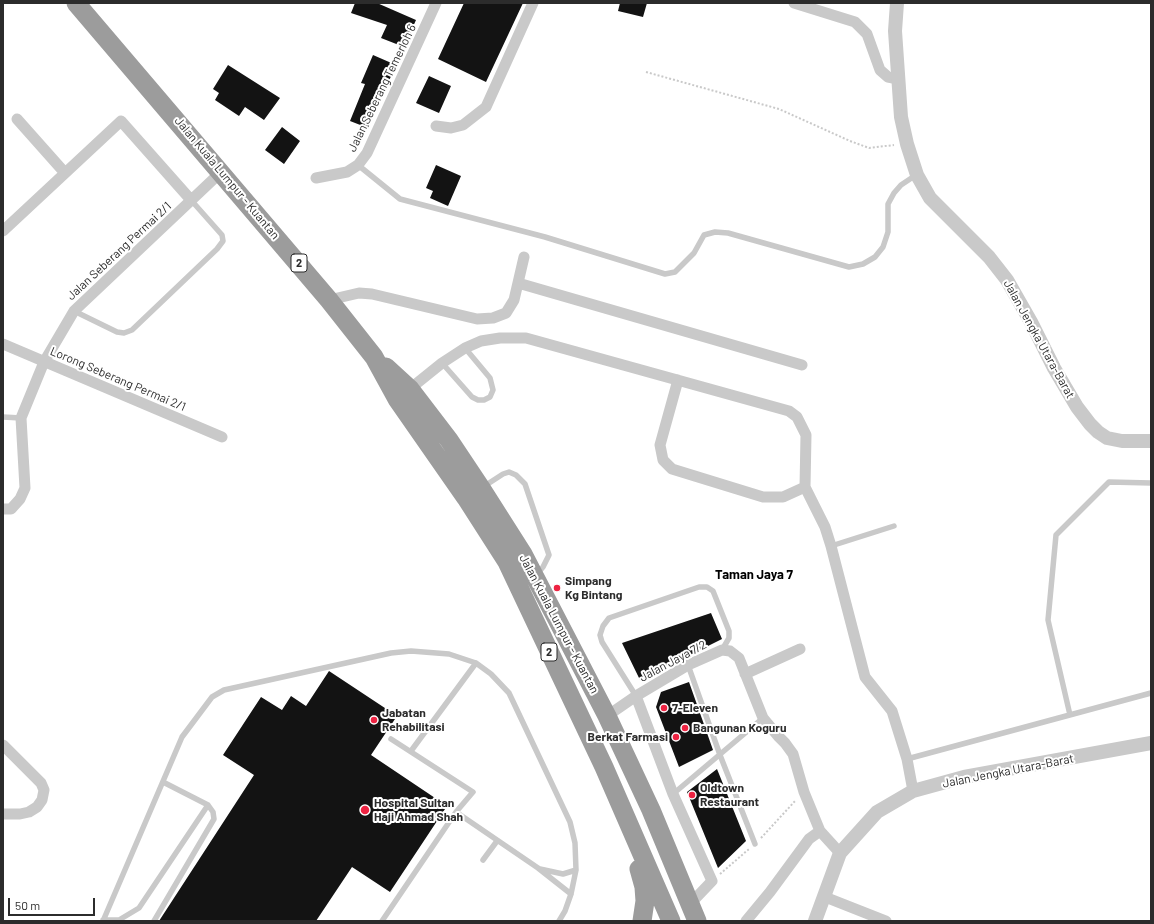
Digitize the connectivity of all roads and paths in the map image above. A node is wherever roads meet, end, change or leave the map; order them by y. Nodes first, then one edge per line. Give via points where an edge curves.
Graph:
1 (76, 3) edge
2 (436, 3) edge
3 (533, 3) edge
4 (794, 3) edge
5 (897, 3) edge
6 (646, 72) dead end
7 (898, 79) junction
8 (17, 119) dead end
9 (436, 126) dead end
10 (907, 144) junction
11 (358, 165) junction
12 (221, 172) junction
13 (65, 173) junction
14 (917, 175) junction
15 (316, 178) dead end
16 (191, 200) junction
17 (3, 231) edge
18 (524, 257) dead end
19 (518, 283) junction
20 (330, 300) junction
21 (74, 311) junction
22 (3, 344) edge
23 (465, 348) junction
24 (44, 362) junction
25 (442, 364) junction
26 (802, 365) dead end
27 (678, 380) junction
28 (404, 394) junction
29 (3, 417) edge
30 (21, 418) junction
31 (222, 437) dead end
32 (1151, 441) edge
33 (1151, 483) edge
34 (805, 487) junction
35 (481, 488) junction
36 (3, 510) edge
37 (894, 526) dead end
38 (831, 546) junction
39 (535, 577) junction
40 (800, 649) dead end
41 (722, 650) junction
42 (476, 663) junction
43 (688, 665) junction
44 (746, 674) junction
45 (1151, 693) edge
46 (636, 696) junction
47 (1070, 715) junction
48 (607, 716) junction
49 (763, 718) junction
50 (391, 738) dead end
51 (1151, 743) edge
52 (3, 745) edge
53 (411, 751) junction
54 (720, 755) junction
55 (907, 759) junction
56 (163, 782) junction
57 (913, 791) junction
58 (674, 794) junction
59 (208, 805) junction
60 (456, 812) junction
61 (624, 813) junction
62 (3, 814) edge
63 (820, 831) junction
64 (498, 841) junction
65 (755, 844) dead end
66 (840, 853) junction
67 (483, 860) dead end
68 (538, 868) junction
69 (576, 870) junction
70 (571, 894) junction
71 (825, 897) junction
72 (693, 911) edge
73 (103, 921) edge
74 (154, 921) edge
75 (382, 921) edge
76 (559, 921) edge
77 (642, 921) edge
78 (671, 921) edge
79 (746, 921) edge
80 (815, 921) edge
81 (886, 921) edge

1 - 12 highway, Jalan Kuala Lumpur - Kuantan / 2
2 - 11 street, Jalan Seberang Temerloh 6 via 367,152
3 - 9 street via 486,107 464,125 452,128
4 - 7 street via 855,22 867,34 880,70 888,77
5 - 7 street, Jalan Jengka Utara-Barat via 895,31
6 - 10 path via 779,108 850,142 869,148
7 - 10 street, Jalan Jengka Utara-Barat via 901,117
8 - 13 street
10 - 14 street, Jalan Jengka Utara-Barat
11 - 14 lane via 400,200 545,237 665,274 674,272 694,253 704,235 715,232 728,233 849,267 863,264 875,257 883,246 888,232 888,204 894,193
11 - 15 street, Jalan Seberang Temerloh 6 via 347,172
12 - 16 street, Jalan Seberang Permai 2/1
12 - 20 highway, Jalan Kuala Lumpur - Kuantan / 2
13 - 16 street via 121,121
13 - 17 street
14 - 32 street, Jalan Jengka Utara-Barat via 930,198 989,257 1007,280 1054,368 1090,424 1107,438
16 - 21 street, Jalan Seberang Permai 2/1
16 - 21 lane via 222,235 223,241 132,330 117,332
18 - 19 street
19 - 20 street via 514,300 506,312 494,318 477,319 372,294 359,293
19 - 26 street
20 - 28 highway, Jalan Kuala Lumpur - Kuantan / 2
21 - 24 street, Jalan Seberang Permai 2/1
22 - 24 street, Lorong Seberang Permai 2/1
23 - 25 street
23 - 25 lane via 490,378 493,390 490,397 484,400 472,397
23 - 27 street via 481,341 526,338
24 - 30 street, Jalan Seberang Permai 2/1
24 - 31 street, Lorong Seberang Permai 2/1
25 - 28 street
27 - 34 street via 789,411 797,417 806,435
27 - 34 street via 660,445 663,460 672,469 763,498 783,497
28 - 35 highway, Jalan Kuala Lumpur - Kuantan / 2 via 449,440
28 - 61 highway, Jalan Kuala Lumpur - Kuantan / 2 via 507,562
29 - 30 lane
30 - 36 street, Jalan Seberang Permai 2/1 via 25,488 20,500 11,509
33 - 47 lane via 1109,482 1056,535 1048,620
34 - 38 street via 825,527
35 - 39 highway, Jalan Kuala Lumpur - Kuantan / 2
35 - 39 lane via 509,472 525,484 549,554
37 - 38 lane
38 - 55 street via 865,677 892,711
39 - 48 highway, Jalan Kuala Lumpur - Kuantan / 2
40 - 44 street
41 - 43 street, Jalan Jaya 7/2
41 - 44 street, Jalan Jaya 7/2 via 730,651 739,658
41 - 46 lane via 729,638 729,631 713,591 707,587 700,587 609,618 600,635 602,642
42 - 53 lane
42 - 56 lane via 449,654 412,651 391,653 224,690 212,697 182,737
42 - 69 lane via 509,693 570,822 575,843
43 - 46 street, Jalan Jaya 7/2
43 - 54 lane
44 - 49 street, Jalan Jaya 7/2
45 - 47 lane
46 - 48 street, Jalan Jaya 7/2
46 - 58 street
47 - 55 lane
48 - 72 highway, Jalan Kuala Lumpur - Kuantan / 2 via 651,810
49 - 54 lane
49 - 63 street, Jalan Jaya 7/2 via 793,754 804,792
50 - 53 lane
51 - 57 street, Jalan Jengka Utara-Barat via 964,777
52 - 62 street via 41,783 44,790 42,800 29,812
53 - 60 lane via 473,792
54 - 58 lane
54 - 65 lane
55 - 57 street
56 - 59 lane
56 - 73 lane
57 - 66 street, Jalan Jengka Utara-Barat via 877,812
58 - 72 street via 712,881
59 - 73 lane via 139,908 119,920
59 - 74 lane via 214,819
60 - 64 lane
60 - 75 lane
61 - 77 highway via 644,887
61 - 78 highway, Jalan Kuala Lumpur - Kuantan / 2
63 - 66 street, Jalan Jaya 7/2
63 - 79 street via 809,839
64 - 67 lane
64 - 68 lane
66 - 71 street, Jalan Jengka Utara-Barat
68 - 69 lane via 564,874
68 - 70 lane
69 - 70 lane
70 - 76 lane
71 - 80 street, Jalan Jengka Utara-Barat
71 - 81 street
72 - 78 street

